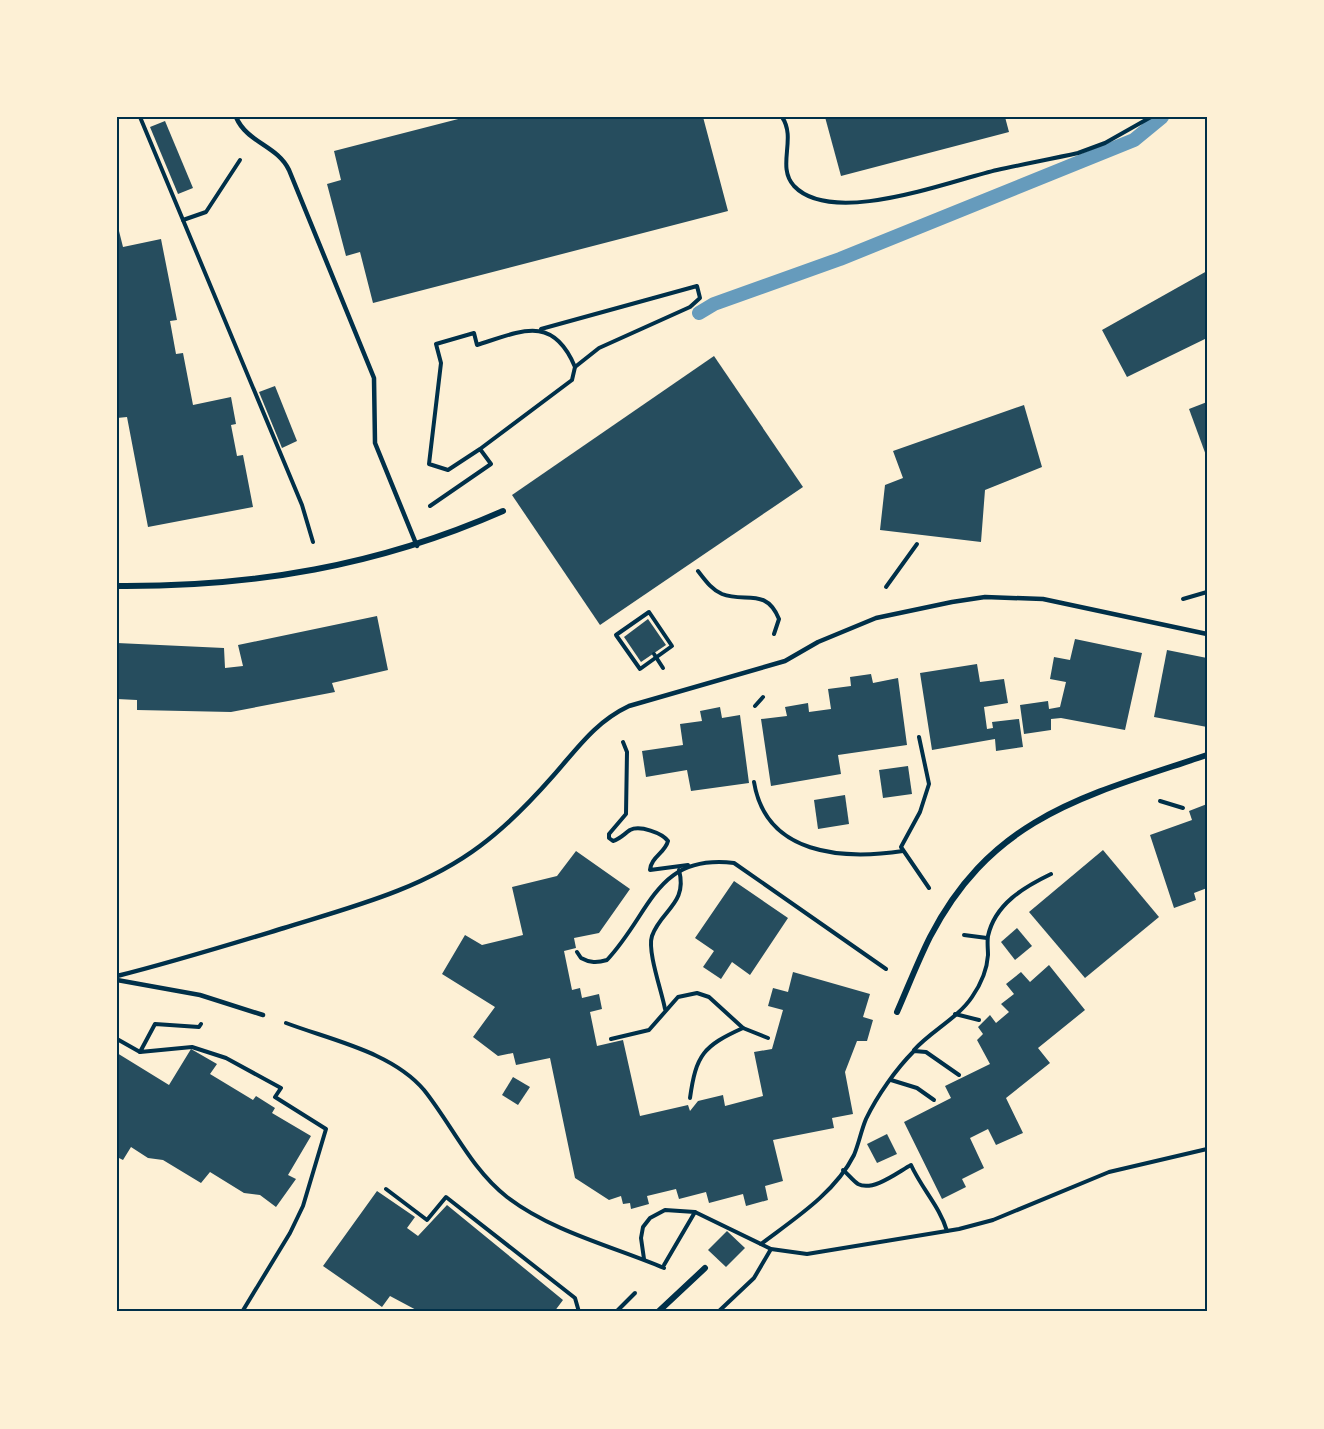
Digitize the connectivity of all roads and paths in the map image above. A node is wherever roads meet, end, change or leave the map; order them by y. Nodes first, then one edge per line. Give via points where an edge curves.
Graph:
1 (140, 117) edge
2 (236, 117) edge
3 (782, 117) edge
4 (1151, 117) edge
5 (254, 139) junction
6 (183, 220) junction
7 (540, 330) junction
8 (575, 367) junction
9 (480, 449) junction
10 (503, 511) dead end
11 (305, 515) dead end
12 (407, 521) junction
13 (417, 546) junction
14 (698, 571) dead end
15 (117, 586) edge
16 (1207, 634) edge
17 (616, 635) joint
18 (771, 639) dead end
19 (611, 715) junction
20 (919, 737) dead end
21 (1207, 755) edge
22 (754, 782) dead end
23 (903, 851) junction
24 (688, 865) junction
25 (679, 870) junction
26 (1052, 874) dead end
27 (920, 877) dead end
28 (980, 937) dead end
29 (987, 938) junction
30 (577, 952) dead end
31 (117, 978) edge
32 (909, 985) junction
33 (218, 1000) junction
34 (666, 1009) junction
35 (897, 1012) dead end
36 (955, 1014) junction
37 (263, 1015) joint
38 (978, 1020) dead end
39 (743, 1028) junction
40 (768, 1038) dead end
41 (117, 1039) edge
42 (611, 1039) dead end
43 (914, 1051) junction
44 (140, 1052) junction
45 (959, 1075) dead end
46 (891, 1080) junction
47 (690, 1098) dead end
48 (934, 1100) dead end
49 (1207, 1149) edge
50 (843, 1170) junction
51 (386, 1189) dead end
52 (695, 1212) junction
53 (947, 1231) junction
54 (683, 1237) dead end
55 (761, 1244) junction
56 (771, 1250) junction
57 (644, 1259) junction
58 (705, 1268) dead end
59 (692, 1280) junction
60 (242, 1312) edge
61 (579, 1312) edge
62 (658, 1312) edge
63 (718, 1312) edge

1 - 6 path
2 - 5 lane
3 - 4 path via 789,126 787,174 792,183 803,194 821,201 853,203 1078,153
5 - 6 path via 206,212
5 - 12 lane via 278,154 287,166 374,378 375,443
6 - 11 path
7 - 8 path via 554,334
7 - 8 path via 697,286 700,298 690,308 599,348
7 - 9 path via 477,345 474,333 436,344 441,363 429,464 448,470
8 - 9 path via 572,380
9 - 12 path via 491,464
10 - 13 street
12 - 13 lane
13 - 15 street via 340,566 272,577 204,584
14 - 18 path via 722,594 757,597 771,606 779,619
16 - 19 lane via 1043,599 985,597 876,618 818,642 785,661 649,700
17 - 17 path via 649,612 672,646 640,669
19 - 24 path via 627,752 628,797 626,814 609,838 620,839 639,828 664,836 668,841 666,847 650,870
19 - 31 lane via 590,732 512,819 426,879 362,904
20 - 23 path via 928,784 920,812 901,846
21 - 32 street via 1093,793 1027,826 984,862 955,898 930,936
22 - 23 path via 763,813 775,828 798,842 829,852 878,855
23 - 27 path
24 - 25 path
24 - 32 path via 734,862
25 - 30 path via 667,879 607,960 587,961
25 - 34 path via 681,890 652,935 651,946
26 - 29 path via 1000,908
28 - 29 path
29 - 36 path via 988,953 981,982
31 - 33 lane
32 - 35 street
33 - 37 lane
33 - 44 path via 199,1027 155,1024
34 - 39 path via 678,997 697,993 710,997
34 - 42 path via 649,1030
36 - 38 path
36 - 43 path via 927,1035
37 - 57 path via 395,1066 424,1090 482,1172 507,1197 558,1227
39 - 40 path
39 - 47 path via 709,1046 698,1060
41 - 44 path
43 - 45 path via 926,1052
43 - 46 path
44 - 60 path via 192,1047 226,1059 281,1088 275,1097 326,1129 303,1206
46 - 48 path via 917,1088
46 - 50 path via 866,1119 854,1155
49 - 53 path via 1109,1172 993,1220
50 - 53 path via 858,1184 865,1185 911,1165 927,1197 938,1208
50 - 55 path via 816,1202
51 - 61 path via 427,1220 446,1197 574,1298
52 - 54 path
52 - 55 path
52 - 57 path via 665,1210 646,1222 641,1233
53 - 56 path via 807,1254
55 - 56 path
56 - 63 path via 754,1278
57 - 59 path
58 - 59 street
59 - 62 street

